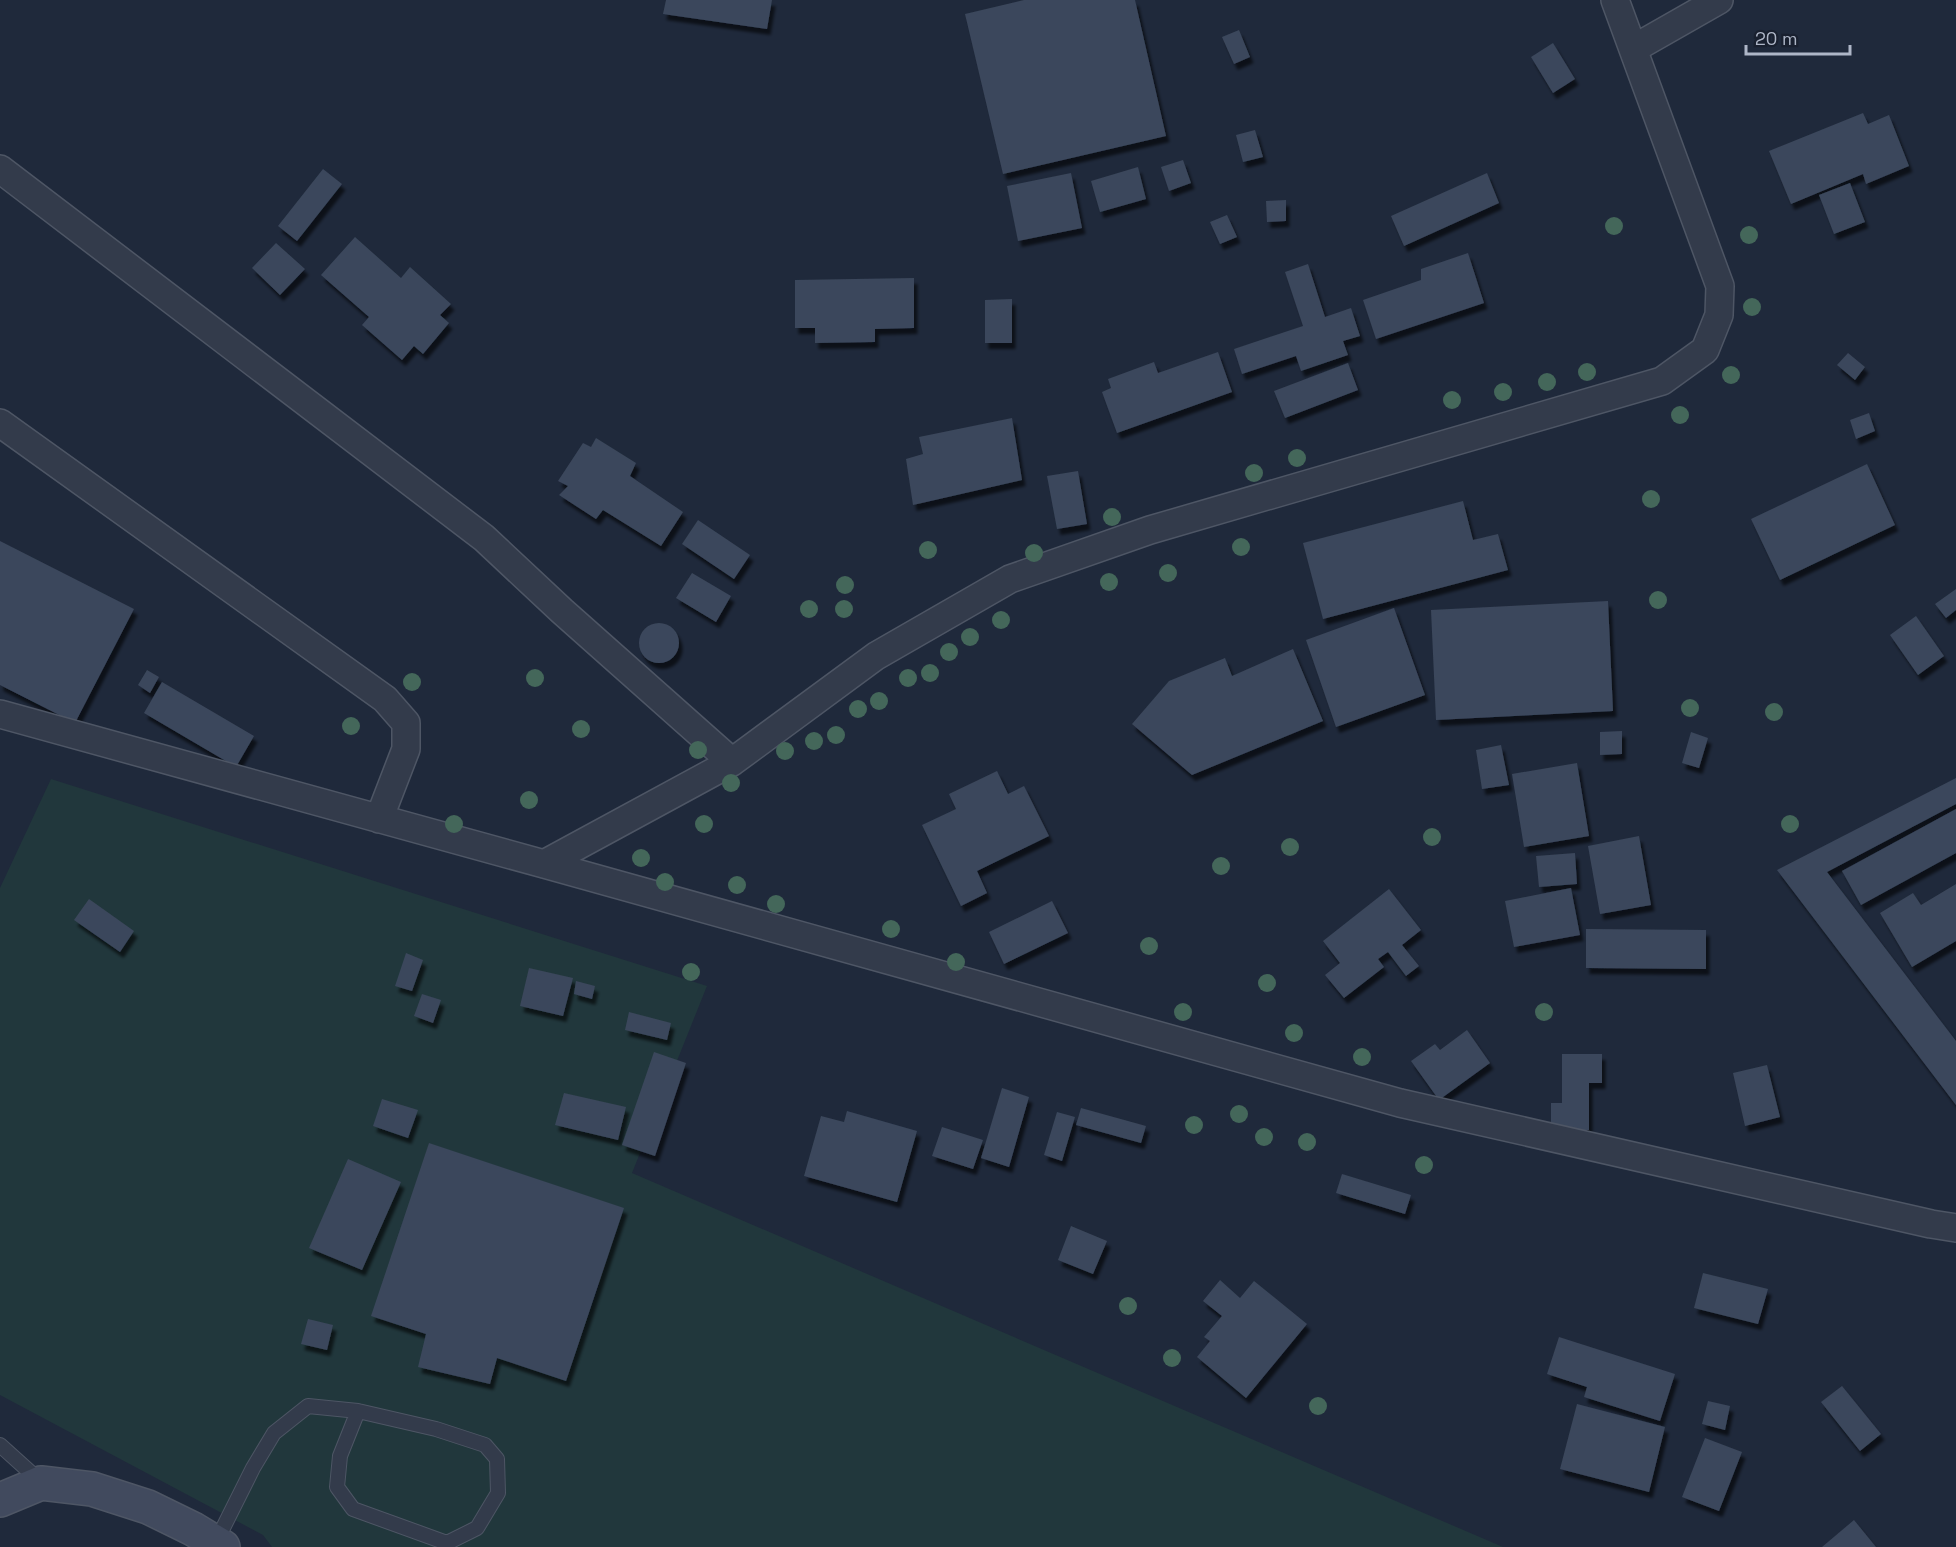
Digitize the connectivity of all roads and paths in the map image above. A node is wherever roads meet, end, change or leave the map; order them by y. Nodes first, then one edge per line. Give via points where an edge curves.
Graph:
1 (1615, 0) edge
2 (1719, 0) edge
3 (1633, 49) junction
4 (0, 169) edge
5 (0, 423) edge
6 (0, 714) edge
7 (732, 762) junction
8 (379, 819) junction
9 (544, 864) junction
10 (1956, 1228) edge
11 (358, 1411) junction
12 (0, 1445) edge
13 (41, 1483) junction
14 (0, 1500) edge
15 (220, 1545) edge

1 - 3 street
2 - 3 street
3 - 7 street via 1720,286 1719,315 1705,350 1662,381 1150,530 1010,579 876,656
4 - 7 street via 484,538
5 - 8 street via 386,699 406,723 406,748
6 - 8 street
7 - 9 street
8 - 9 street
9 - 10 street via 1400,1104
11 - 11 lane via 340,1456 337,1487 353,1509 447,1543 477,1528 498,1493 497,1460 485,1445
11 - 15 lane via 308,1406 274,1433 253,1468
12 - 13 lane
13 - 14 street
13 - 15 street via 92,1489 148,1507

